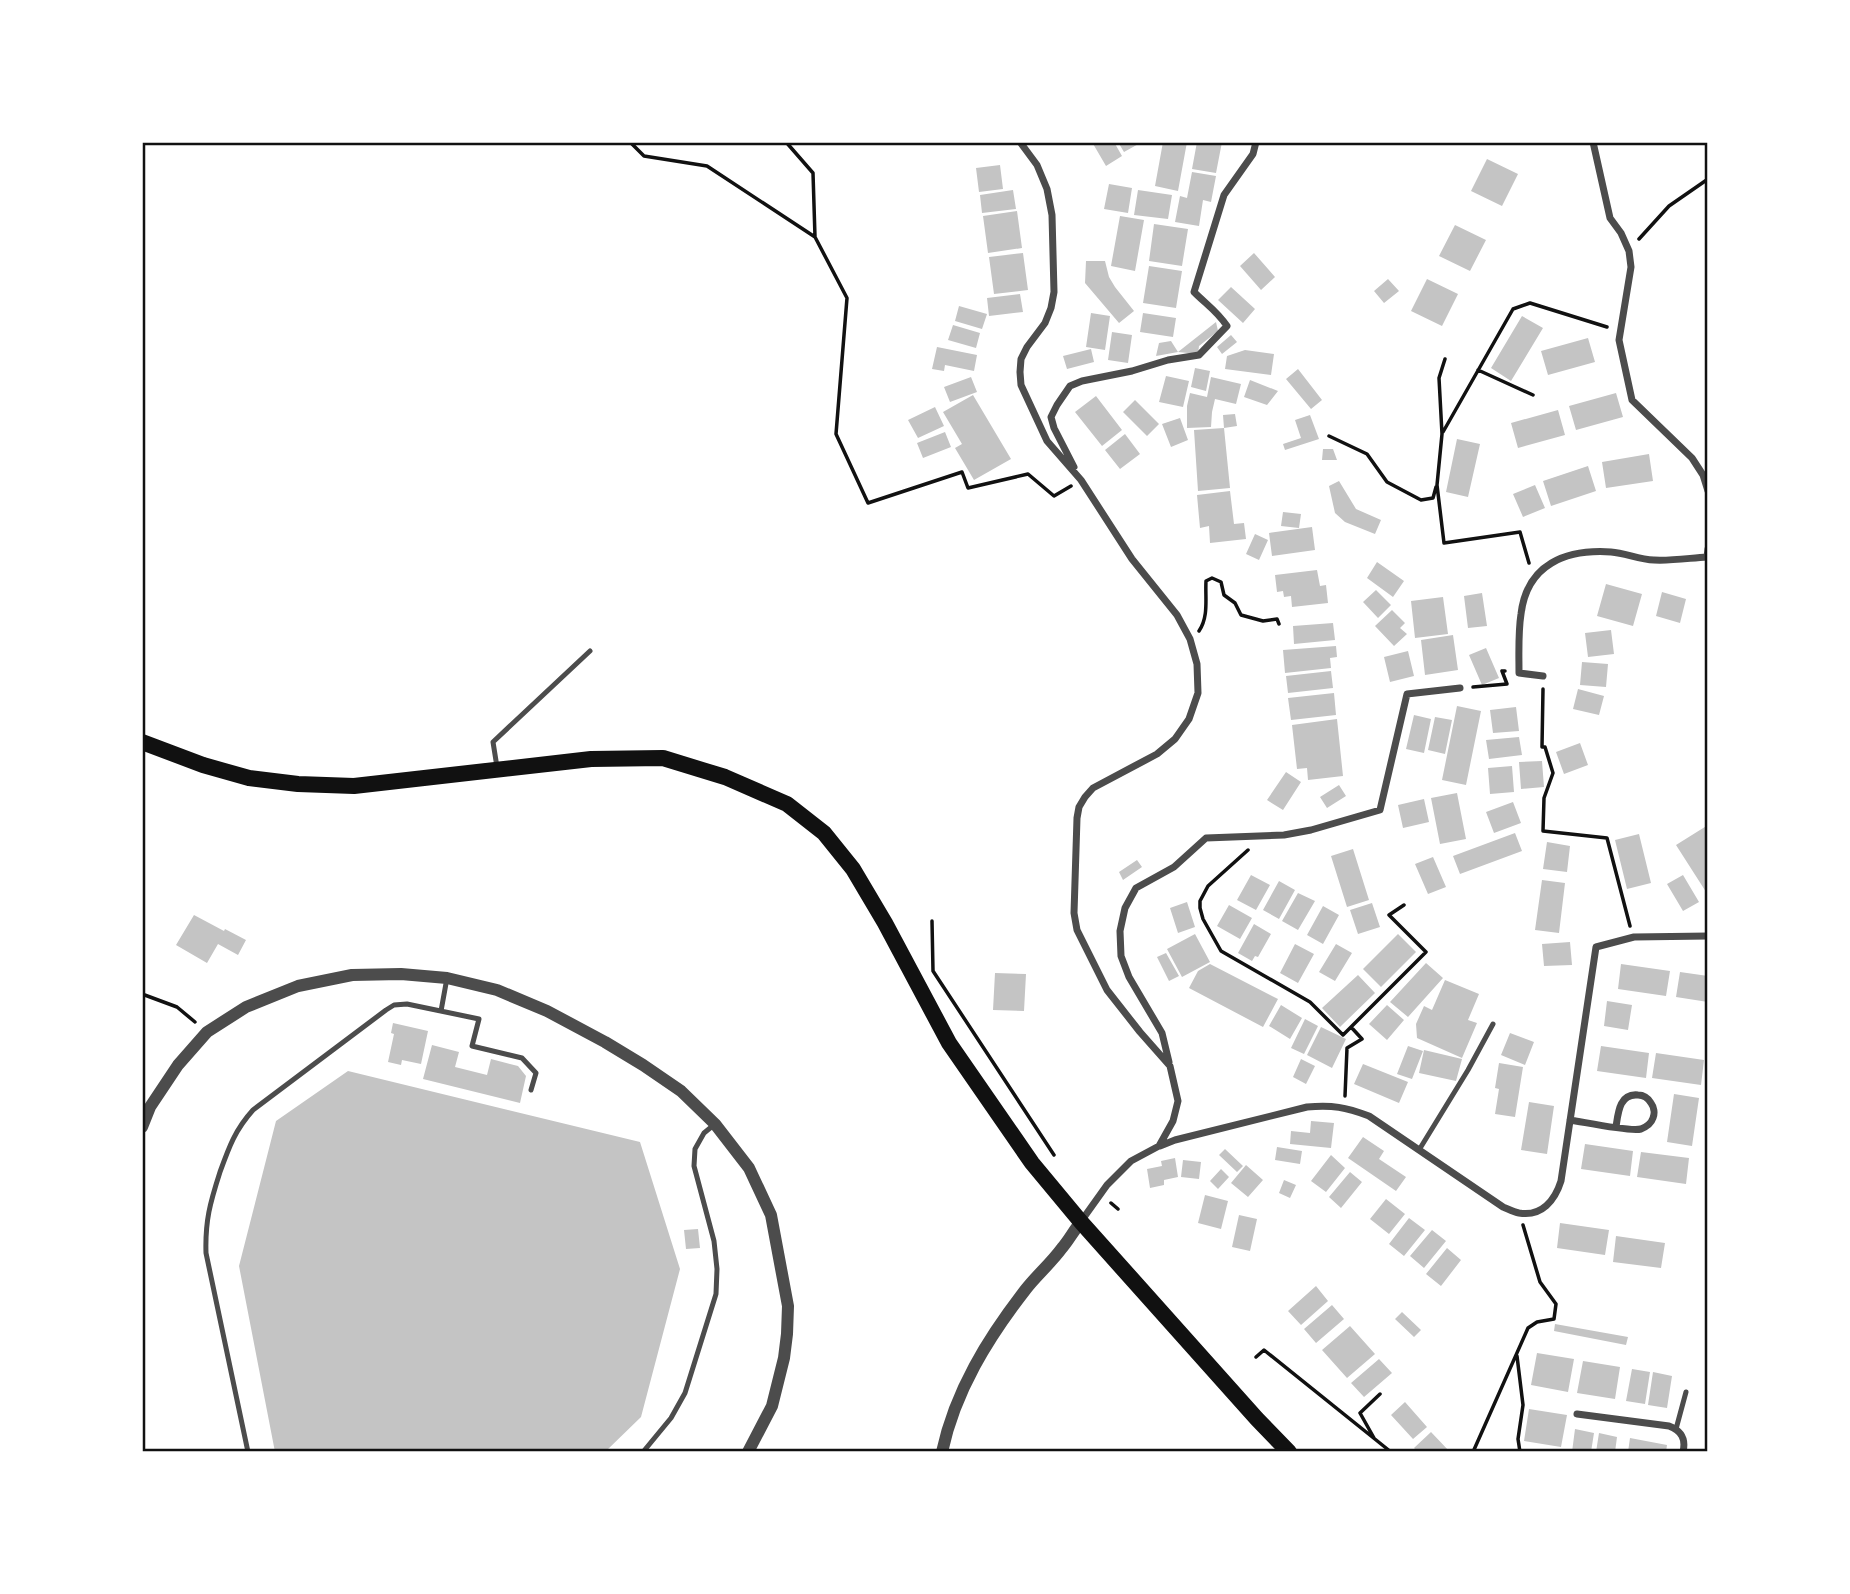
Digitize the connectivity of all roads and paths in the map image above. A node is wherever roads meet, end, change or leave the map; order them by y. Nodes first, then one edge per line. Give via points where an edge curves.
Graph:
1 (630, 142) edge
2 (786, 142) edge
3 (1020, 142) edge
4 (1256, 142) edge
5 (1593, 142) edge
6 (1708, 179) edge
7 (816, 237) junction
8 (1629, 251) junction
9 (1620, 331) junction
10 (1445, 359) dead end
11 (1478, 370) junction
12 (1533, 396) dead end
13 (1442, 434) junction
14 (1329, 436) dead end
15 (1081, 480) junction
16 (1437, 485) junction
17 (1708, 491) edge
18 (1708, 549) edge
19 (1534, 578) junction
20 (1279, 624) dead end
21 (1202, 629) dead end
22 (590, 651) dead end
23 (1519, 673) junction
24 (1543, 676) joint
25 (1460, 688) joint
26 (142, 742) edge
27 (498, 770) junction
28 (1263, 836) junction
29 (1404, 905) dead end
30 (932, 922) dead end
31 (1708, 936) edge
32 (1633, 937) junction
33 (447, 978) junction
34 (142, 993) edge
35 (440, 1011) junction
36 (1493, 1024) dead end
37 (1351, 1027) junction
38 (207, 1032) junction
39 (1170, 1066) junction
40 (531, 1090) dead end
41 (1348, 1108) junction
42 (1570, 1120) junction
43 (715, 1124) junction
44 (142, 1127) edge
45 (1616, 1127) junction
46 (1159, 1146) junction
47 (1419, 1150) junction
48 (1054, 1155) dead end
49 (1081, 1222) junction
50 (1528, 1244) dead end
51 (1517, 1354) junction
52 (1256, 1357) dead end
53 (1686, 1392) dead end
54 (1380, 1394) dead end
55 (1577, 1414) dead end
56 (1676, 1429) junction
57 (1375, 1439) junction
58 (248, 1452) edge
59 (643, 1452) edge
60 (748, 1452) edge
61 (942, 1452) edge
62 (1289, 1452) edge
63 (1391, 1452) edge
64 (1473, 1452) edge
65 (1520, 1452) edge
66 (1683, 1452) edge

1 - 7 path via 644,156 707,166
2 - 7 path via 813,173
3 - 15 street via 1047,189 1054,292 1045,323 1021,359 1021,385 1047,441
4 - 15 street via 1253,154 1224,195 1194,292 1227,326 1199,355 1070,386 1051,417
5 - 8 street via 1610,218
6 - 8 path via 1669,206
7 - 15 path via 848,298 836,434 868,503 962,472 968,488 1028,474 1054,496
8 - 9 street via 1631,267
9 - 11 path via 1530,303 1513,309
9 - 17 street via 1632,400 1692,458
10 - 13 path via 1439,378
11 - 12 path
11 - 13 path
13 - 16 path
14 - 16 path via 1367,454 1387,482 1421,500 1433,498
15 - 39 street via 1132,559 1177,615 1197,664 1198,693 1189,719 1175,739 1093,789 1084,797 1077,818 1077,930 1107,990
16 - 19 path via 1444,543 1520,532
18 - 19 street via 1707,557 1652,560 1614,552 1577,553 1559,558
19 - 23 street via 1521,611
20 - 21 path via 1277,619 1263,621 1241,615 1224,595 1221,582 1212,578 1206,582
22 - 27 lane via 493,742
23 - 24 street
23 - 25 path via 1502,671 1507,684
24 - 32 path via 1542,747 1553,773 1544,798 1543,831 1607,838
25 - 28 street via 1407,694 1380,810 1311,830
26 - 27 main road via 249,778 298,785 354,786
27 - 49 main road via 591,759 663,758 788,804 824,833 853,869 949,1043 1031,1163
28 - 37 path via 1208,886 1200,901 1203,919 1221,951 1310,1002 1343,1035
28 - 39 street via 1206,838 1174,867 1136,888 1125,908 1121,956 1162,1033
29 - 37 path via 1389,915 1426,952
30 - 48 path via 933,971
31 - 32 street
32 - 42 street via 1595,947
33 - 35 lane
33 - 38 street via 352,975 298,986 246,1007
33 - 43 street via 496,990 605,1042 681,1091
34 - 38 path via 177,1007
35 - 40 lane via 479,1019 472,1046 522,1058 536,1073
35 - 58 lane via 394,1005 253,1110 232,1139 208,1207 206,1253
36 - 47 lane
37 - 41 path via 1362,1039 1347,1048
38 - 44 street via 178,1065
39 - 46 street via 1178,1101
41 - 46 street via 1307,1107
41 - 47 street via 1369,1116
42 - 45 street
42 - 47 street via 1556,1194 1548,1206 1534,1212 1503,1207
43 - 59 lane via 695,1149 694,1166 714,1241 716,1294 685,1393
43 - 60 street via 749,1168 771,1215 788,1306 779,1382
45 - 45 street via 1624,1099 1634,1094 1650,1101 1654,1112 1650,1123 1640,1129
46 - 49 street via 1130,1161
49 - 61 street via 980,1355
49 - 62 main road
50 - 51 path via 1540,1282 1556,1304 1554,1319 1528,1328
51 - 64 path
51 - 65 path via 1523,1405
52 - 57 path via 1264,1350
53 - 56 lane
54 - 57 path via 1360,1413
55 - 56 street
56 - 66 street via 1684,1440
57 - 63 path

